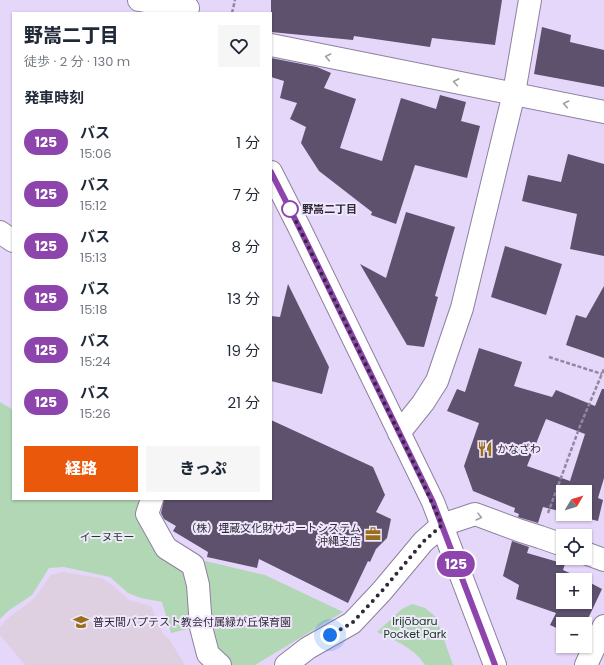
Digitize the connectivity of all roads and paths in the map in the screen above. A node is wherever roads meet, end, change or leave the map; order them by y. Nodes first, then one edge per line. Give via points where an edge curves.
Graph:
1 (138, 0) edge
2 (235, 0) edge
3 (530, 0) edge
4 (188, 7) edge
5 (232, 12) edge
6 (272, 45) edge
7 (514, 93) junction
8 (604, 112) edge
9 (272, 174) edge
10 (0, 232) edge
11 (12, 241) edge
12 (549, 357) dead end
13 (604, 370) edge
14 (602, 374) junction
15 (399, 433) junction
16 (152, 500) edge
17 (442, 525) junction
18 (540, 536) junction
19 (556, 542) edge
20 (592, 556) edge
21 (604, 560) edge
22 (604, 626) edge
23 (220, 665) edge
24 (286, 665) edge
25 (495, 665) edge
26 (586, 665) edge

1 - 4 street
2 - 5 path
3 - 7 street
7 -> 6 street
8 -> 7 street
7 - 15 street via 462,308 437,382
9 - 15 street
10 - 11 street
12 - 14 path
13 - 14 path
14 - 18 path
15 - 17 street
16 - 23 street via 147,514 166,548 193,565 198,585 201,627 208,654
17 -> 18 street via 475,514
17 - 24 street via 423,542 352,623 308,648
17 - 25 street
18 - 19 street
20 - 21 street
22 - 26 street

